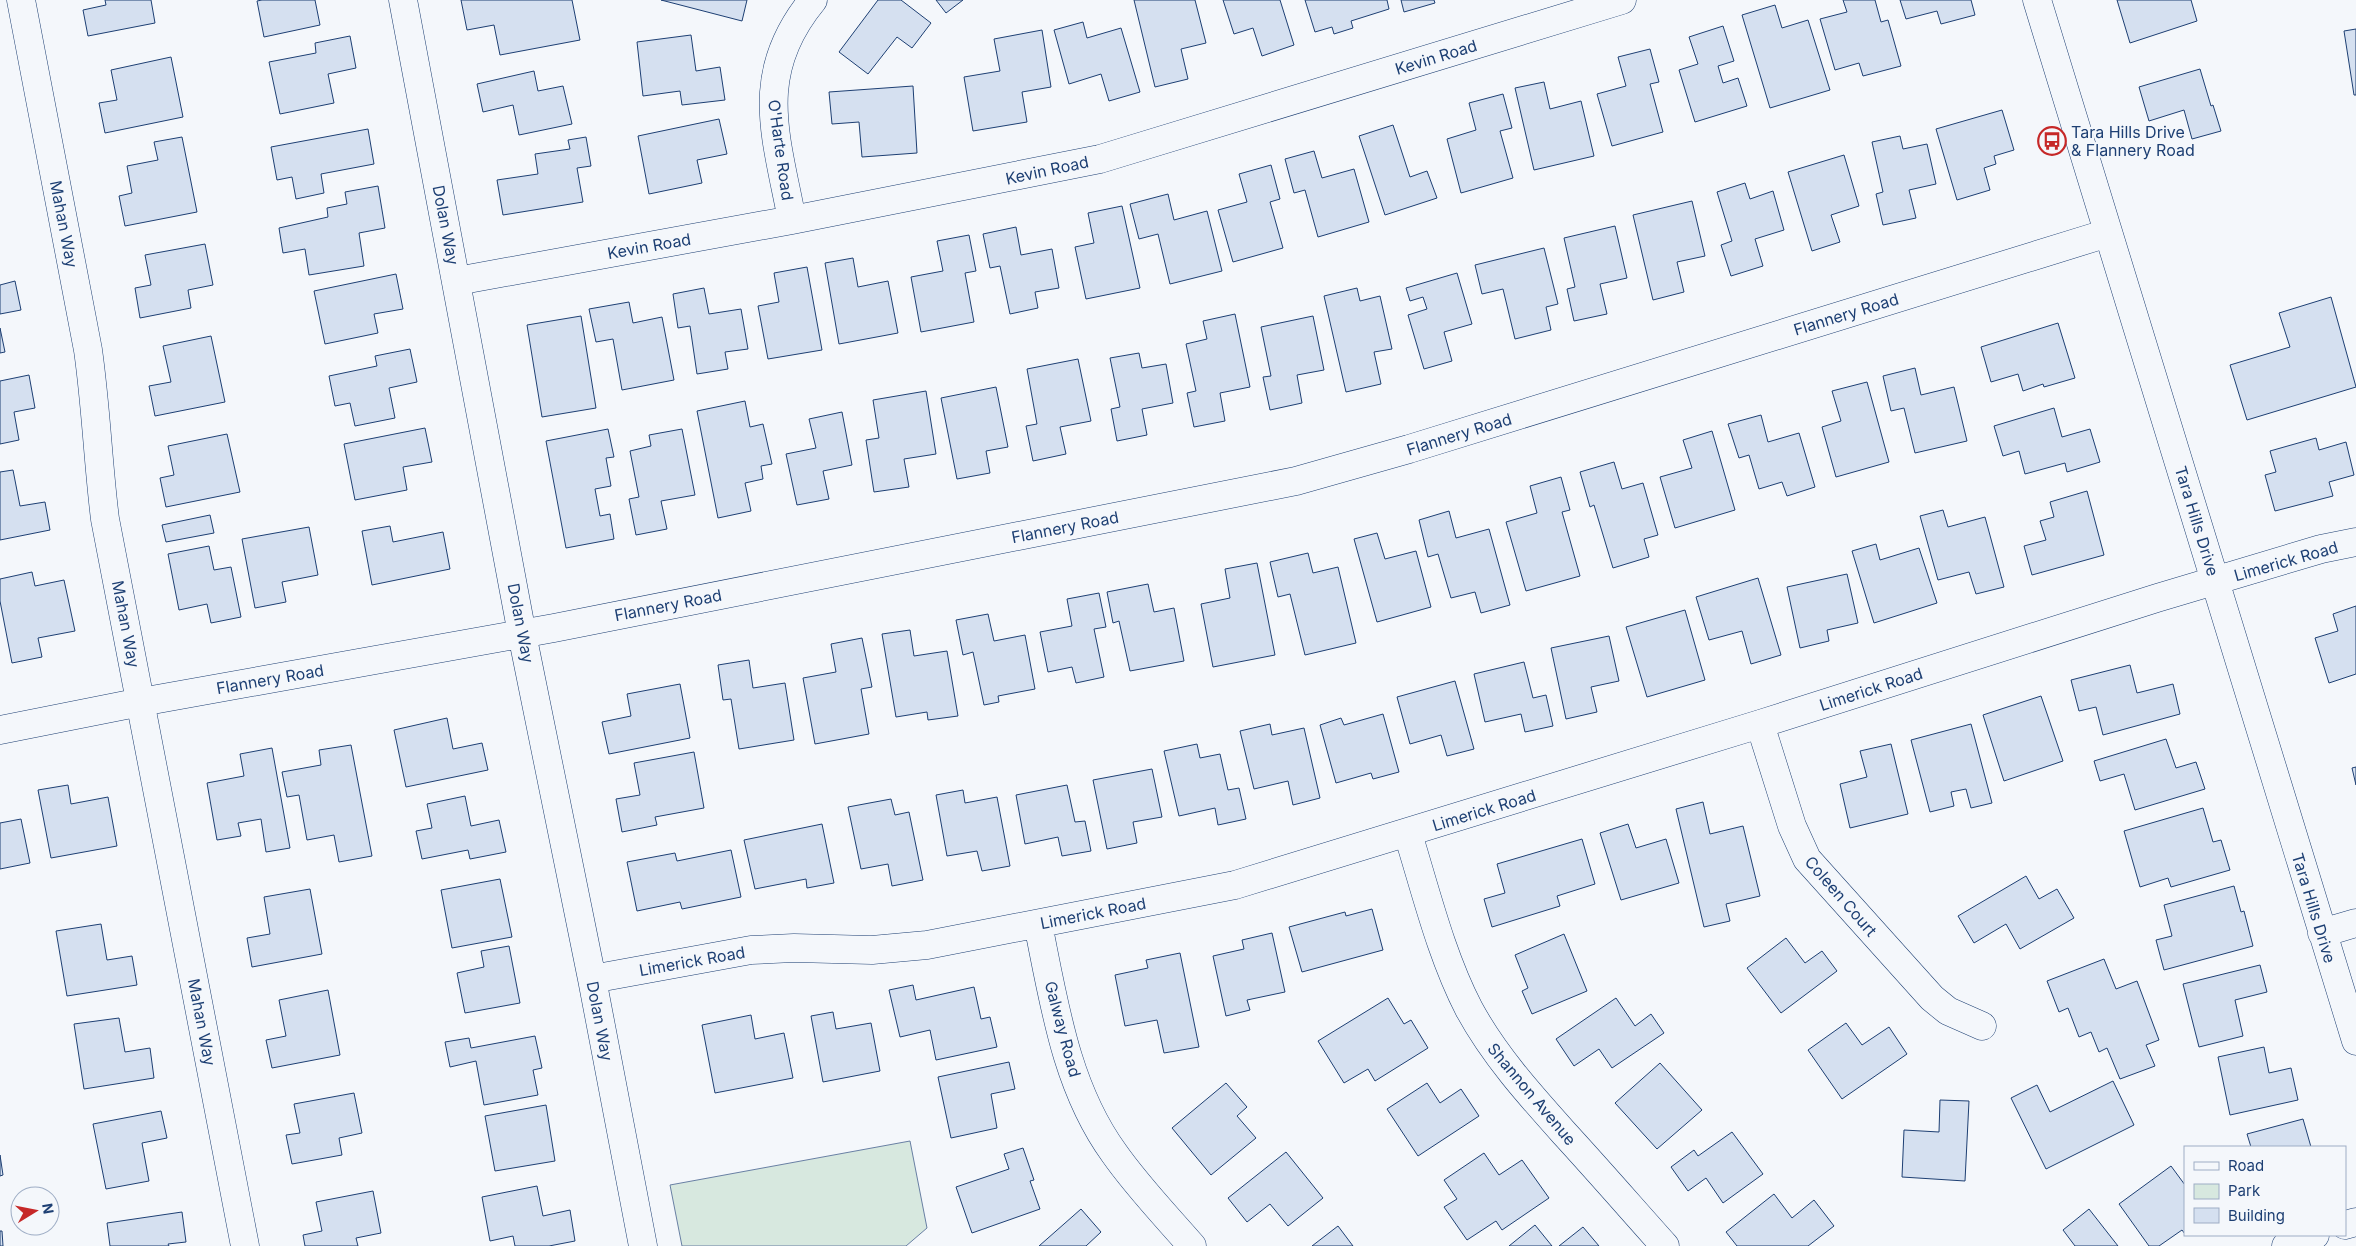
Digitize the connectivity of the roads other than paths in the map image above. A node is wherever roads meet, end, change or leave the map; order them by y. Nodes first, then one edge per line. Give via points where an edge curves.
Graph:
1 (21, 0) edge
2 (402, 0) edge
3 (813, 0) edge
4 (1622, 0) edge
5 (2036, 0) edge
6 (792, 220) junction
7 (2108, 233) junction
8 (457, 281) junction
9 (2356, 542) edge
10 (2216, 581) junction
11 (522, 634) junction
12 (141, 702) junction
13 (1760, 724) junction
14 (0, 730) edge
15 (1408, 834) junction
16 (2356, 923) edge
17 (1038, 924) junction
18 (2322, 933) junction
19 (592, 979) junction
20 (1982, 1026) dead end
21 (2356, 1042) edge
22 (2312, 1236) edge
23 (245, 1246) edge
24 (643, 1246) edge
25 (1192, 1246) edge
26 (1665, 1246) edge
27 (2286, 1246) edge

1 - 12 street, Mahan Way via 88,350 106,519
2 - 8 street, Dolan Way
3 - 6 street, O'Harte Road via 786,45 773,92 774,122
4 - 6 street, Kevin Road via 1126,152
5 - 7 street, Tara Hills Drive
6 - 8 street, Kevin Road
7 - 10 street, Tara Hills Drive
7 - 11 street, Flannery Road via 1296,481
8 - 11 street, Dolan Way
9 - 10 street, Limerick Road via 2321,549
10 - 13 street, Limerick Road
10 - 18 street, Tara Hills Drive
11 - 12 street, Flannery Road
11 - 19 street, Dolan Way
12 - 14 street, Flannery Road
12 - 23 street, Mahan Way
13 - 15 street, Limerick Road
13 - 20 street, Coleen Court via 1792,826 1807,858 1932,998 1948,1011
15 - 17 street, Limerick Road via 1235,885
15 - 26 street, Shannon Avenue via 1449,964 1487,1039 1540,1106
16 - 18 street
17 - 19 street, Limerick Road via 900,948 751,950
17 - 25 street, Galway Road via 1061,1034 1074,1077 1092,1116 1113,1152
18 - 21 street, Tara Hills Drive
19 - 24 street, Dolan Way
22 - 27 street

